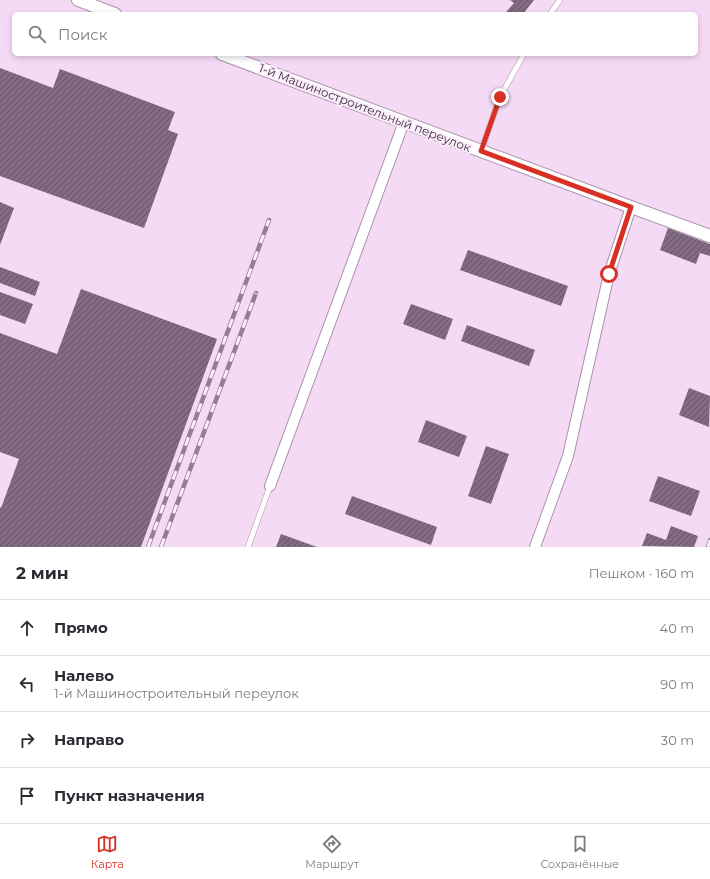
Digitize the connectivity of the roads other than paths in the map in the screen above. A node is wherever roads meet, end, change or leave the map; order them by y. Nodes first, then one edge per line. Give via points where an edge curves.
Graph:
1 (560, 0) edge
2 (85, 1) edge
3 (110, 12) edge
4 (551, 12) edge
5 (227, 56) edge
6 (523, 56) edge
7 (404, 122) junction
8 (481, 151) junction
9 (631, 207) junction
10 (710, 236) edge
11 (270, 486) joint
12 (248, 547) edge
13 (534, 547) edge

1 - 4 lane
2 - 3 street
5 - 7 street, 1-й Машиностроительный переулок
6 - 8 lane via 500,97
7 - 8 street, 1-й Машиностроительный переулок
7 - 11 street
8 - 9 street, 1-й Машиностроительный переулок
9 - 10 street, 1-й Машиностроительный переулок
9 - 13 street via 609,274 568,456
11 - 12 lane

